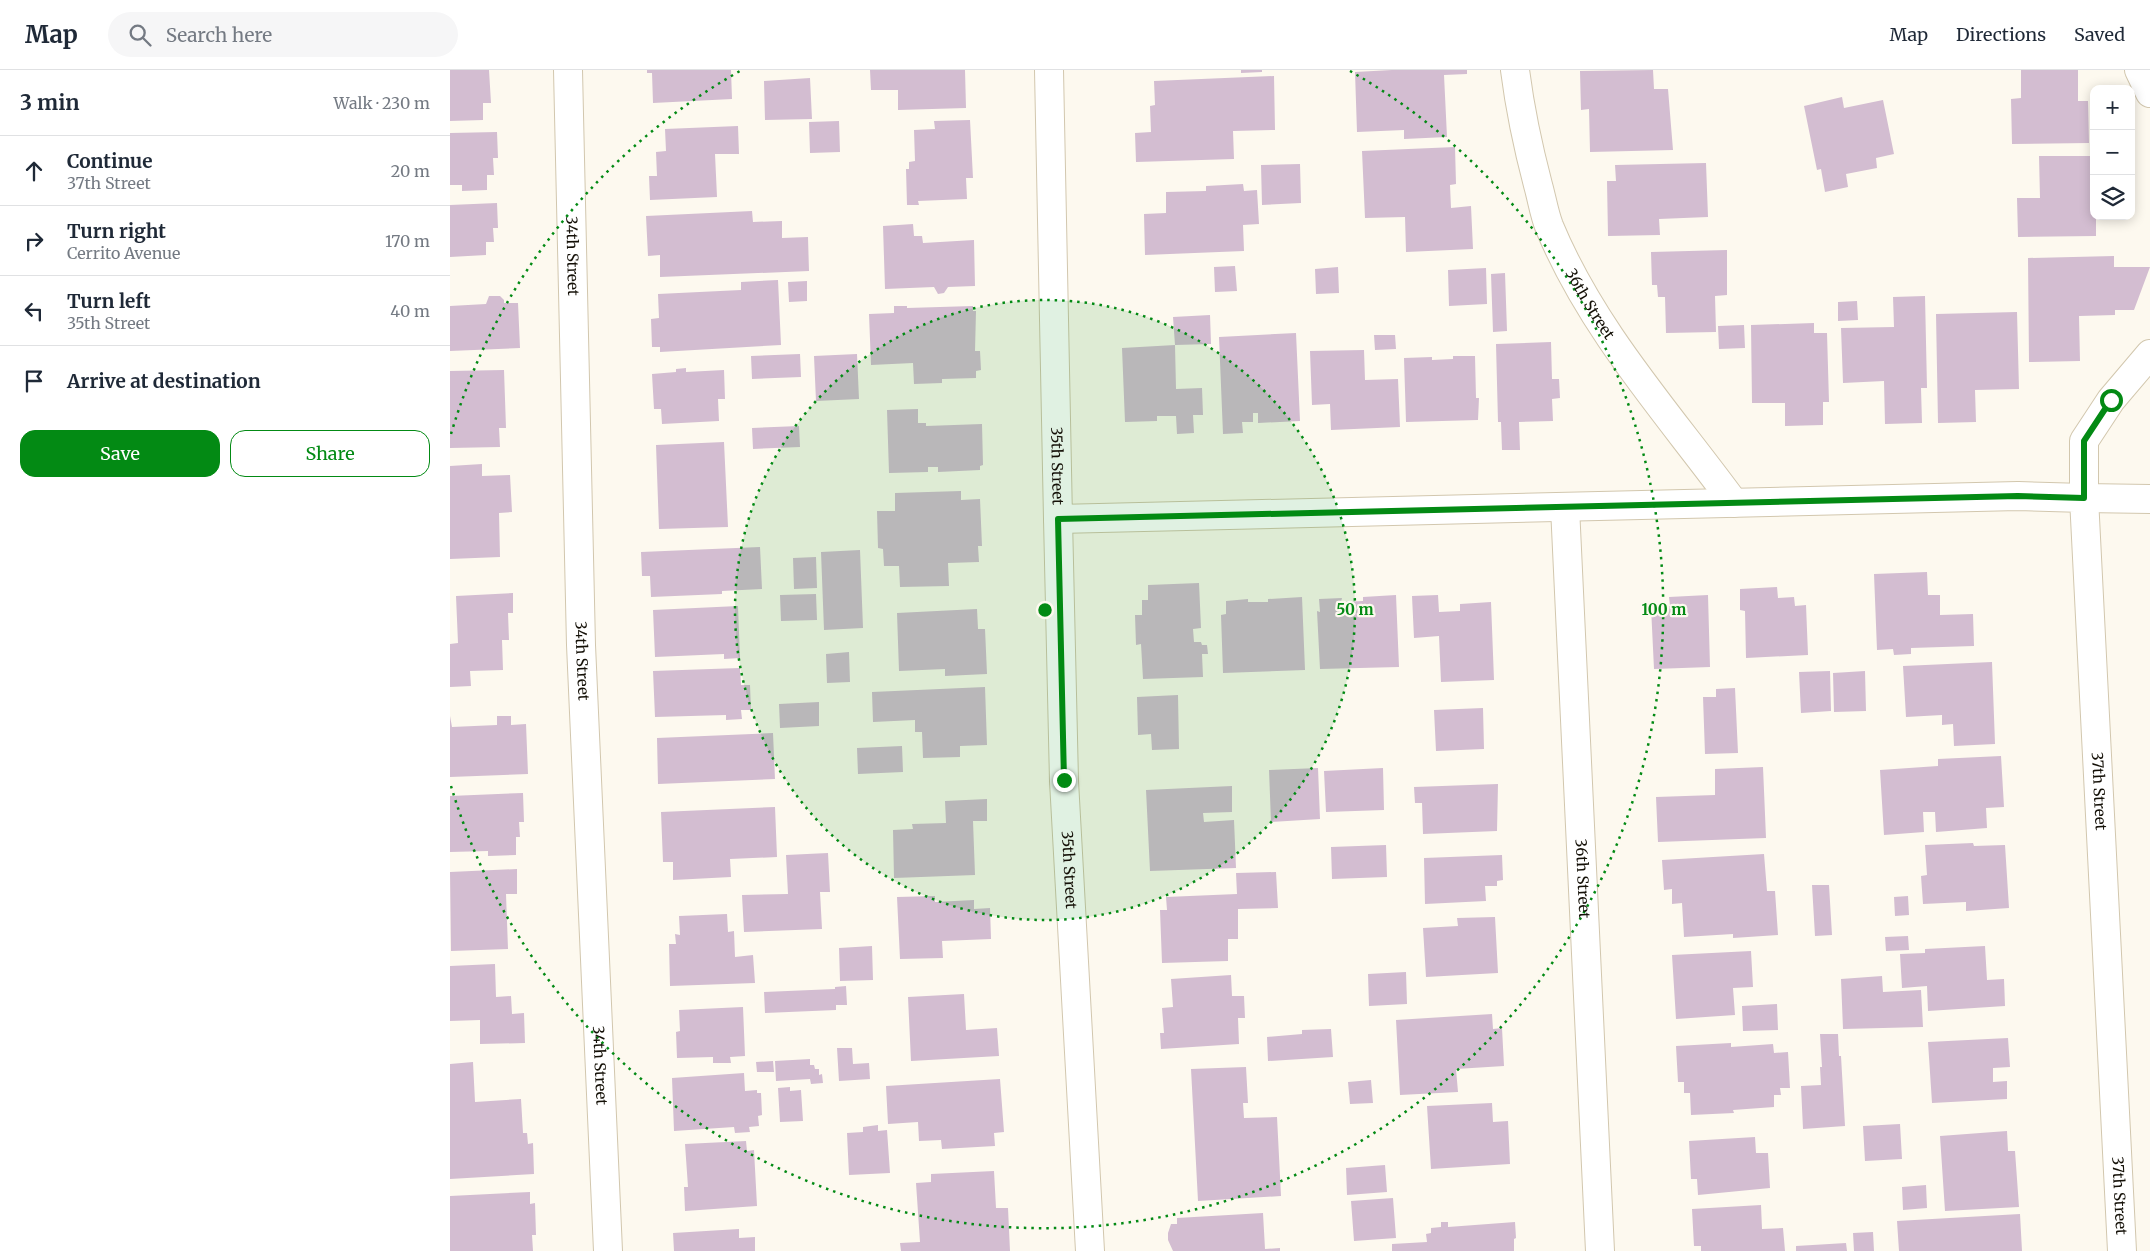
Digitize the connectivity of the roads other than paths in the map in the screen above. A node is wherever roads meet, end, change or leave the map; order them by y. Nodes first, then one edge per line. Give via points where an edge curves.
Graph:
1 (568, 70) edge
2 (1049, 70) edge
3 (1515, 70) edge
4 (2139, 70) edge
5 (2150, 93) edge
6 (2150, 354) edge
7 (2084, 498) junction
8 (2150, 499) edge
9 (1734, 503) junction
10 (1565, 507) junction
11 (1058, 519) junction
12 (608, 1251) edge
13 (1090, 1251) edge
14 (1600, 1251) edge
15 (2122, 1251) edge

1 - 12 street, 34th Street via 581,645
2 - 11 street, 35th Street
3 - 9 street, 36th Street via 1518,99 1548,224 1576,283 1610,339
4 - 5 street
6 - 7 street, 37th Street via 2111,400 2084,441
7 - 8 street
7 - 9 street via 2018,496
7 - 15 street, 37th Street
9 - 10 street
10 - 11 street
10 - 14 street, 36th Street
11 - 13 street, 35th Street via 1064,780

